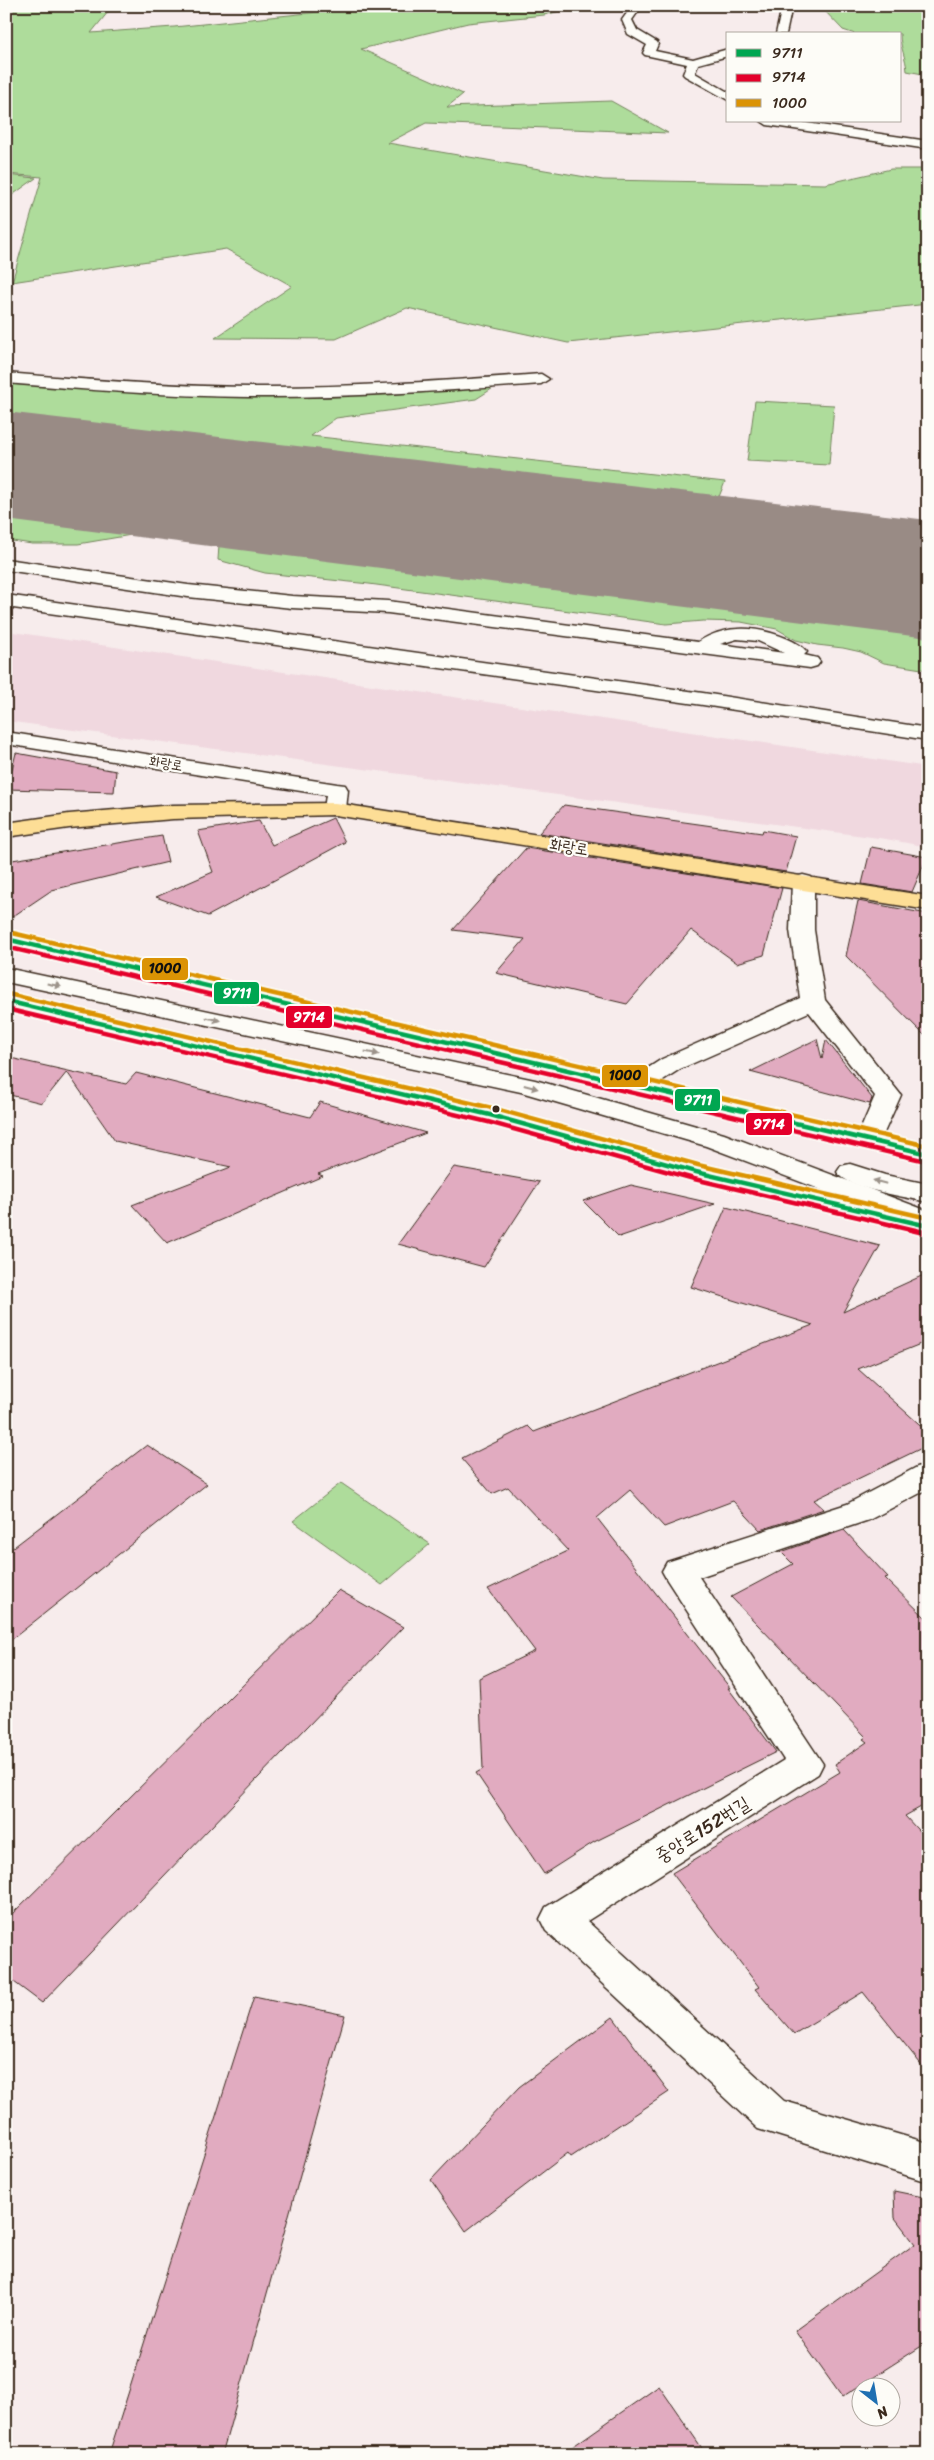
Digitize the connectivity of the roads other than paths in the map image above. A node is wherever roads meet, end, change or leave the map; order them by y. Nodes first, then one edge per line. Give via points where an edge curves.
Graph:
1 (637, 6) edge
2 (787, 6) edge
3 (781, 32) edge
4 (726, 53) edge
5 (693, 62) junction
6 (726, 96) edge
7 (772, 122) edge
8 (928, 145) edge
9 (6, 378) edge
10 (541, 379) dead end
11 (6, 564) edge
12 (6, 601) edge
13 (701, 648) dead end
14 (928, 734) edge
15 (6, 738) edge
16 (335, 809) junction
17 (6, 830) edge
18 (803, 882) junction
19 (928, 903) edge
20 (6, 939) edge
21 (6, 975) edge
22 (6, 1001) edge
23 (813, 1001) junction
24 (509, 1056) junction
25 (637, 1086) junction
26 (869, 1140) junction
27 (928, 1154) edge
28 (928, 1193) edge
29 (928, 1221) edge
30 (928, 1226) edge
31 (928, 1475) edge
32 (928, 2163) edge

1 - 5 street via 627,20 632,32 654,44 648,52
2 - 3 street
4 - 5 street
5 - 6 street via 689,74
7 - 8 street
9 - 10 street via 119,388 249,392
11 - 13 street via 188,590 292,602 388,607
12 - 14 street via 703,699
15 - 16 street, 화랑로 via 337,790
16 - 17 main road, 화랑로 via 173,812
16 - 18 main road, 화랑로
18 - 19 main road, 화랑로
18 - 23 street via 802,930
20 - 24 main road
21 -> 29 street via 526,1085 715,1140
22 - 30 main road via 490,1115 696,1172
23 - 25 street via 671,1064
23 - 26 street via 888,1095
24 - 25 main road
28 -> 24 street via 879,1182
25 - 26 main road
26 - 27 main road
31 - 32 street, 중앙로152번길 via 858,1512 678,1571 806,1764 559,1919 772,2116

